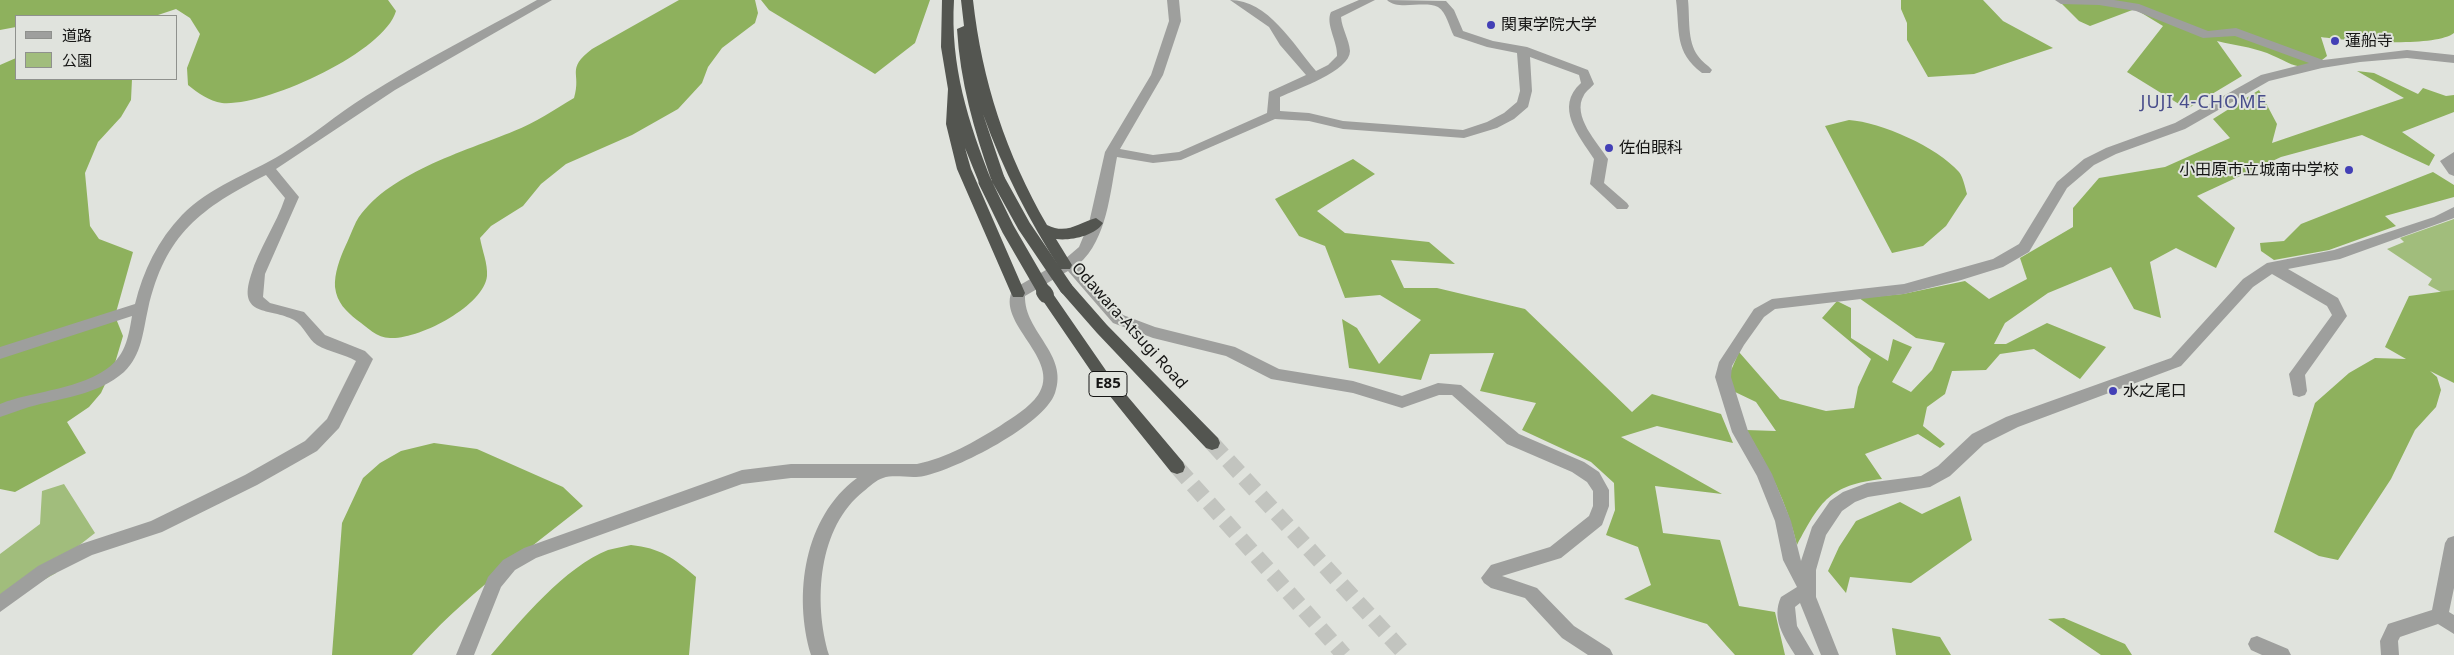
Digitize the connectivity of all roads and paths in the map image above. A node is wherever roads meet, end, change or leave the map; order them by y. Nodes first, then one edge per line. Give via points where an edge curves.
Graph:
1 (546, 0) edge
2 (948, 0) edge
3 (963, 0) edge
4 (967, 0) edge
5 (1173, 0) edge
6 (1236, 0) edge
7 (1369, 0) edge
8 (1393, 0) edge
9 (1682, 0) edge
10 (2061, 0) edge
11 (2137, 3) edge
12 (1523, 50) junction
13 (2454, 59) edge
14 (2322, 64) junction
15 (1706, 70) dead end
16 (1314, 77) junction
17 (953, 91) junction
18 (1273, 115) junction
19 (1112, 152) junction
20 (2454, 156) edge
21 (267, 169) junction
22 (2454, 171) edge
23 (991, 180) junction
24 (1622, 206) dead end
25 (2454, 212) edge
26 (1096, 223) junction
27 (1040, 227) junction
28 (1068, 264) junction
29 (2272, 267) junction
30 (1018, 293) junction
31 (141, 308) junction
32 (0, 353) edge
33 (2299, 391) dead end
34 (0, 411) edge
35 (1212, 443) tunnel mouth
36 (1177, 467) tunnel mouth
37 (880, 471) junction
38 (2454, 543) edge
39 (1807, 593) junction
40 (0, 604) edge
41 (2447, 620) edge
42 (2257, 644) dead end
43 (465, 655) edge
44 (820, 655) edge
45 (1604, 655) edge
46 (1805, 655) edge
47 (1830, 655) edge
48 (2282, 655) edge
49 (2390, 655) edge

1 - 21 street via 370,100
2 - 17 highway, Odawara-Atsugi Road / E85 via 948,56
3 - 23 highway, Odawara-Atsugi Road / E85 via 963,50 968,88
4 - 27 highway via 982,91 1009,162
5 - 19 street via 1175,20 1156,75
6 - 16 street via 1274,25
7 - 16 street via 1335,15 1334,20 1343,38 1343,57 1332,68
8 - 12 street via 1439,2 1448,10 1458,33 1485,43
9 - 15 street via 1687,52 1696,64
10 - 11 street
11 - 14 street via 2206,35 2236,32
12 - 18 street via 1526,91 1523,104 1492,125 1464,134 1343,125
12 - 24 street via 1584,73 1588,84 1577,96 1576,122 1601,159 1598,184
13 - 14 street via 2407,54
14 - 39 street via 2265,78 2180,126 2110,150 2089,162 2062,185 2024,248 1998,263 1904,289 1772,304 1759,313 1729,356 1723,377 1740,432 1764,474 1783,521 1792,560
16 - 18 street via 1274,95
17 - 23 highway, Odawara-Atsugi Road / E85 via 964,130
17 - 30 highway via 953,124 964,169
18 - 19 street via 1175,157 1154,159
19 - 26 street
20 - 22 street via 2446,161
21 - 31 street via 200,207 175,231 154,264
21 - 40 street via 276,175 292,197 257,276 257,302 268,310 297,315 320,339 365,359 333,424 311,446 251,480 156,527 87,549 44,571
23 - 35 highway, Odawara-Atsugi Road / E85, bridge via 1066,288
23 - 36 highway, Odawara-Atsugi Road / E85, bridge via 1008,229 1046,295 1102,376
25 - 29 street via 2335,255
26 - 27 highway via 1064,236
26 - 28 street via 1085,250
27 - 28 highway
28 - 30 street
28 - 45 street via 1118,319 1153,332 1230,351 1276,375 1354,386 1402,402 1438,389 1455,389 1513,439 1578,467 1593,477 1601,490 1596,520 1555,553 1497,570 1490,578 1530,593 1568,632
29 - 33 street via 2333,302 2340,316 2297,374
29 - 39 street via 2248,284 2176,362 2012,422 1978,439 1944,471 1924,482 1867,490 1836,506 1818,532 1806,570
30 - 37 street via 1018,314 1050,370 1045,399 1013,425 947,463 917,471
31 - 32 street
31 - 34 street via 135,344 118,368 82,387 18,402
37 - 43 street via 790,471 742,477 530,553 509,565 494,582
37 - 44 street via 851,491 825,526 811,618 814,641
38 - 41 street
39 - 46 street via 1797,595 1787,603 1785,614 1788,631
39 - 47 street
41 - 49 street via 2394,630 2389,641
42 - 48 street

